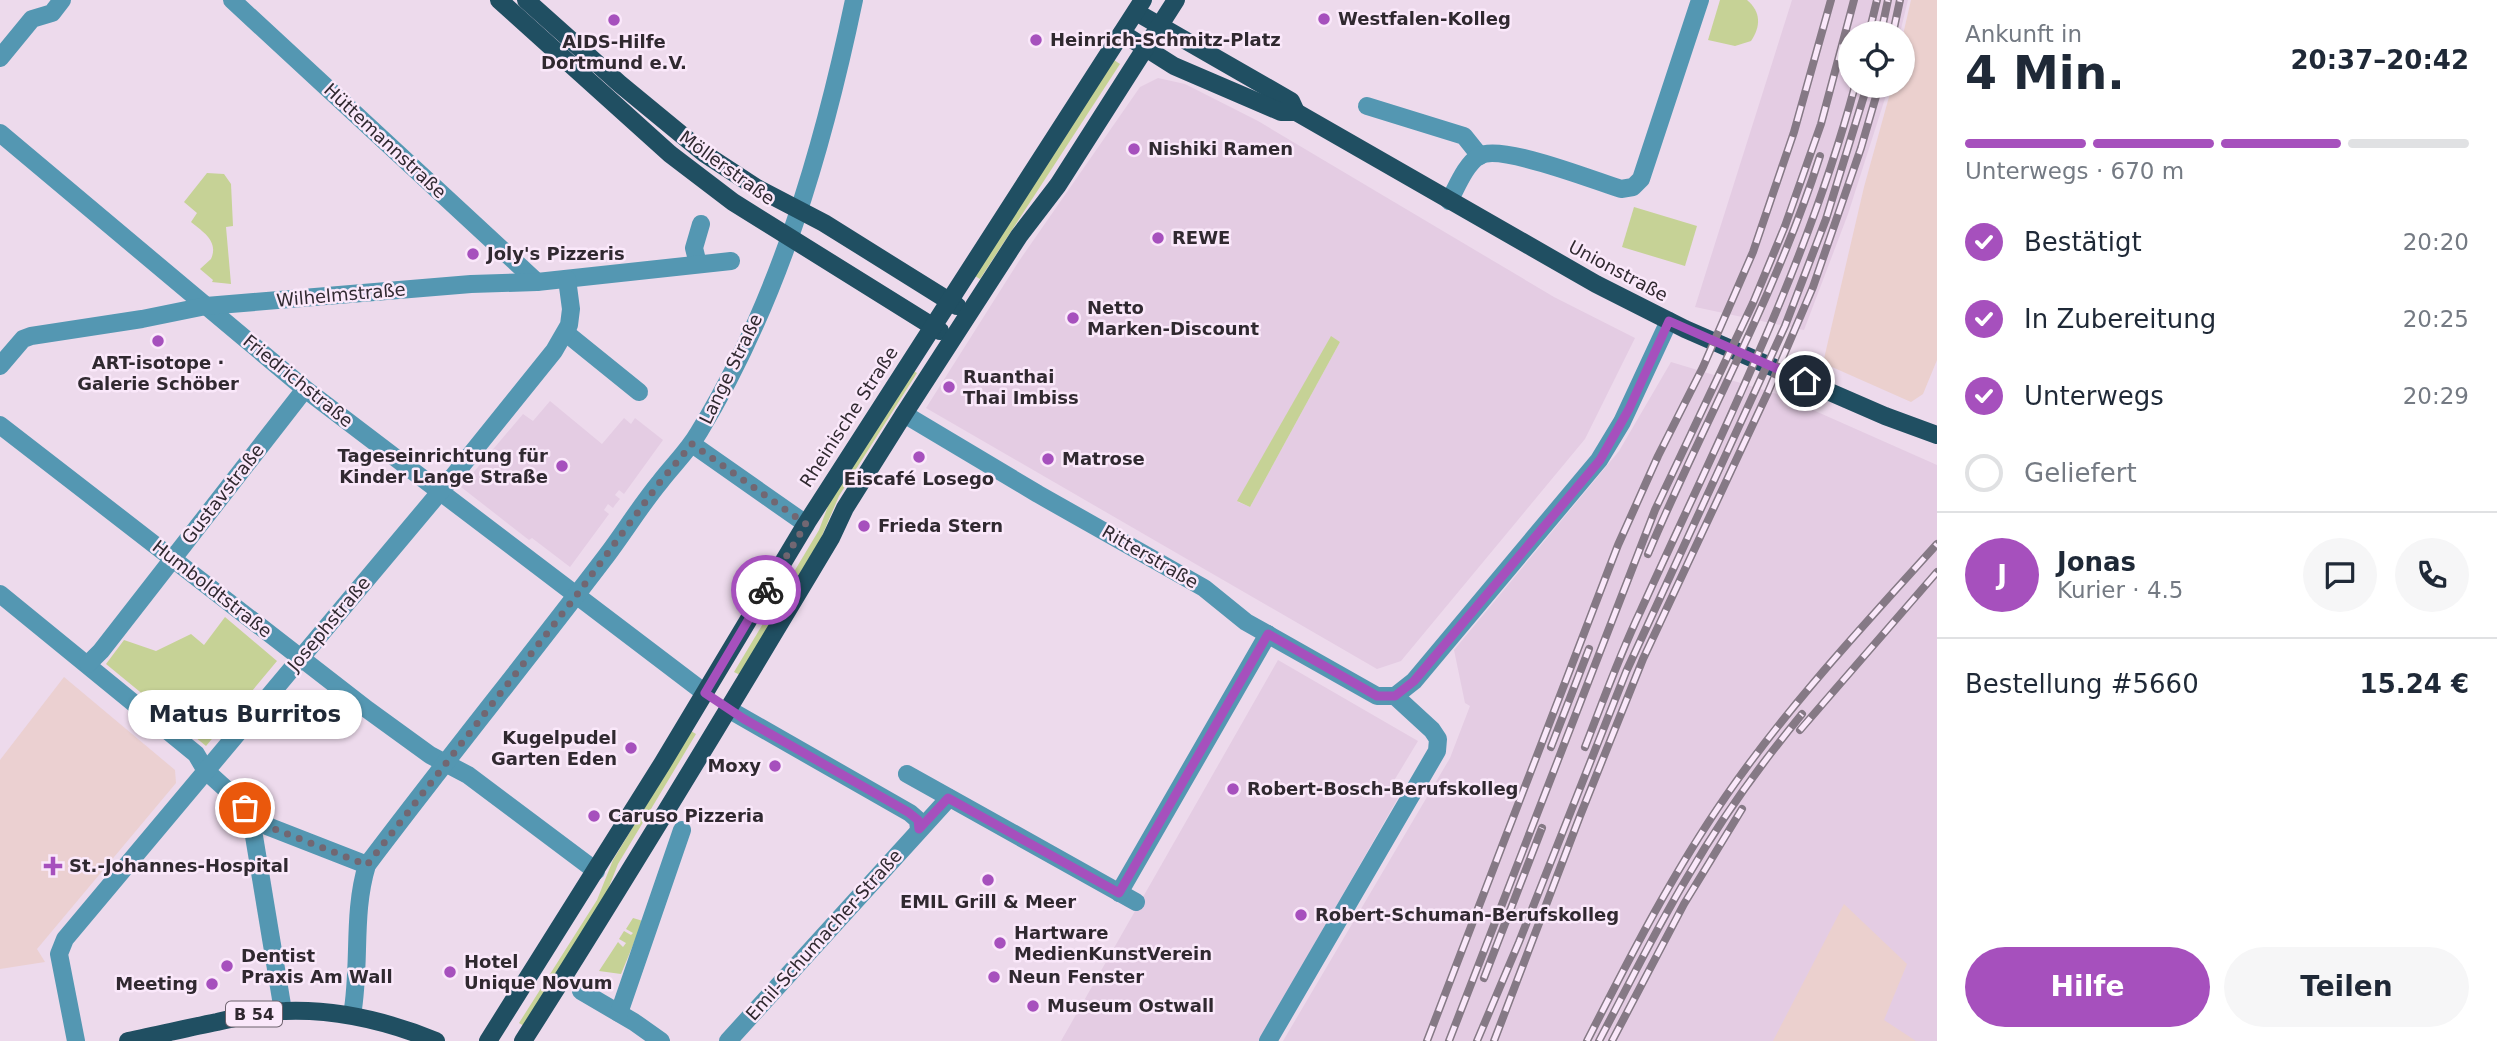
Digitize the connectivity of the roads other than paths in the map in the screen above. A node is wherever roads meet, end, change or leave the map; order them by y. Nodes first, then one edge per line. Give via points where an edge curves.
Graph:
1 (62, 0) edge
2 (232, 0) edge
3 (499, 0) edge
4 (526, 0) edge
5 (854, 0) edge
6 (1176, 0) edge
7 (1700, 0) edge
8 (1140, 6) edge
9 (1160, 25) junction
10 (1122, 33) junction
11 (1145, 48) junction
12 (0, 58) edge
13 (1367, 106) dead end
14 (1296, 112) junction
15 (0, 133) edge
16 (1480, 156) junction
17 (1449, 201) junction
18 (799, 209) junction
19 (701, 224) dead end
20 (790, 238) junction
21 (731, 261) dead end
22 (698, 264) junction
23 (567, 279) junction
24 (537, 282) junction
25 (948, 301) junction
26 (205, 306) junction
27 (969, 314) junction
28 (1669, 321) junction
29 (932, 327) junction
30 (566, 333) junction
31 (953, 340) junction
32 (0, 366) edge
33 (305, 389) junction
34 (639, 392) dead end
35 (904, 414) junction
36 (0, 425) edge
37 (1937, 435) edge
38 (692, 444) junction
39 (440, 491) junction
40 (806, 524) junction
41 (173, 558) junction
42 (0, 594) edge
43 (576, 596) junction
44 (1268, 634) junction
45 (300, 658) junction
46 (88, 664) junction
47 (705, 693) junction
48 (1395, 696) junction
49 (728, 709) junction
50 (444, 764) junction
51 (206, 771) junction
52 (907, 774) dead end
53 (948, 798) junction
54 (250, 812) junction
55 (919, 829) junction
56 (682, 830) dead end
57 (367, 865) junction
58 (596, 871) junction
59 (1119, 893) junction
60 (1136, 902) dead end
61 (581, 991) dead end
62 (353, 1008) junction
63 (283, 1011) junction
64 (619, 1013) junction
65 (76, 1041) edge
66 (128, 1041) edge
67 (435, 1041) edge
68 (488, 1041) edge
69 (523, 1041) edge
70 (661, 1041) edge
71 (728, 1041) edge
72 (1268, 1041) edge

1 - 12 street via 51,13 32,19
2 - 24 street, Hüttemannstraße
3 - 20 main road, Möllerstraße via 670,155
4 - 18 main road, Möllerstraße via 705,154
5 - 18 street, Lange Straße via 825,124
6 - 9 main road
7 - 16 street via 1645,168 1633,187 1620,189 1512,154
8 - 9 main road, Unionstraße
8 - 10 main road, Rheinische Straße
9 - 11 main road
9 - 14 main road, Unionstraße via 1291,101
10 - 11 main road, Unionstraße
10 - 25 main road, Rheinische Straße
11 - 14 main road, Unionstraße via 1174,66 1281,112
11 - 27 main road
13 - 16 street via 1465,136
14 - 17 main road, Unionstraße
15 - 26 street, Friedrichstraße
16 - 17 street
17 - 28 main road, Unionstraße
18 - 20 street, Lange Straße
18 - 25 main road, Möllerstraße
19 - 22 street via 694,248
20 - 29 main road, Möllerstraße
20 - 38 street, Lange Straße via 756,321
21 - 22 street, Wilhelmstraße
22 - 23 street, Wilhelmstraße
23 - 24 street, Wilhelmstraße
23 - 30 street via 571,309
24 - 26 street, Wilhelmstraße
25 - 27 main road, Möllerstraße
25 - 29 main road, Rheinische Straße
26 - 32 street, Wilhelmstraße via 31,336
26 - 33 street, Friedrichstraße
27 - 31 main road
28 - 37 main road, Unionstraße
28 - 48 street via 1600,460 1414,681
29 - 31 main road, Möllerstraße
29 - 40 main road, Rheinische Straße
30 - 34 street
30 - 39 street, Josephstraße
31 - 35 main road
33 - 39 street, Friedrichstraße
33 - 41 street, Gustavstraße
35 - 44 street, Ritterstraße via 1204,588 1245,622
35 - 49 main road
36 - 41 street, Humboldtstraße
38 - 40 street
38 - 43 street, Lange Straße
39 - 43 street, Friedrichstraße
39 - 45 street, Josephstraße
40 - 47 main road, Rheinische Straße
41 - 45 street, Humboldtstraße
41 - 46 street, Gustavstraße
42 - 46 street
43 - 47 street, Friedrichstraße
43 - 50 street, Lange Straße
44 - 48 street, Ritterstraße via 1377,696
44 - 59 street
45 - 50 street, Humboldtstraße
45 - 51 street, Josephstraße
46 - 51 street via 196,754
47 - 49 main road
47 - 58 main road, Rheinische Straße
48 - 72 street via 1432,730 1438,739 1437,751
49 - 55 street via 908,812 918,820
49 - 69 main road
50 - 57 street, Lange Straße
50 - 58 street, Humboldtstraße via 467,775
51 - 54 street
51 - 65 street, Josephstraße via 65,939 59,954
52 - 53 street
53 - 55 street, Emil-Schumacher-Straße
53 - 59 street
54 - 57 street via 267,826
54 - 63 street
55 - 71 street, Emil-Schumacher-Straße
56 - 64 street
57 - 62 street, Lange Straße via 357,912
58 - 68 main road, Rheinische Straße
59 - 60 street
61 - 64 street
62 - 63 main road, B 54
62 - 67 main road, B 54
63 - 66 main road, B 54
64 - 70 street

